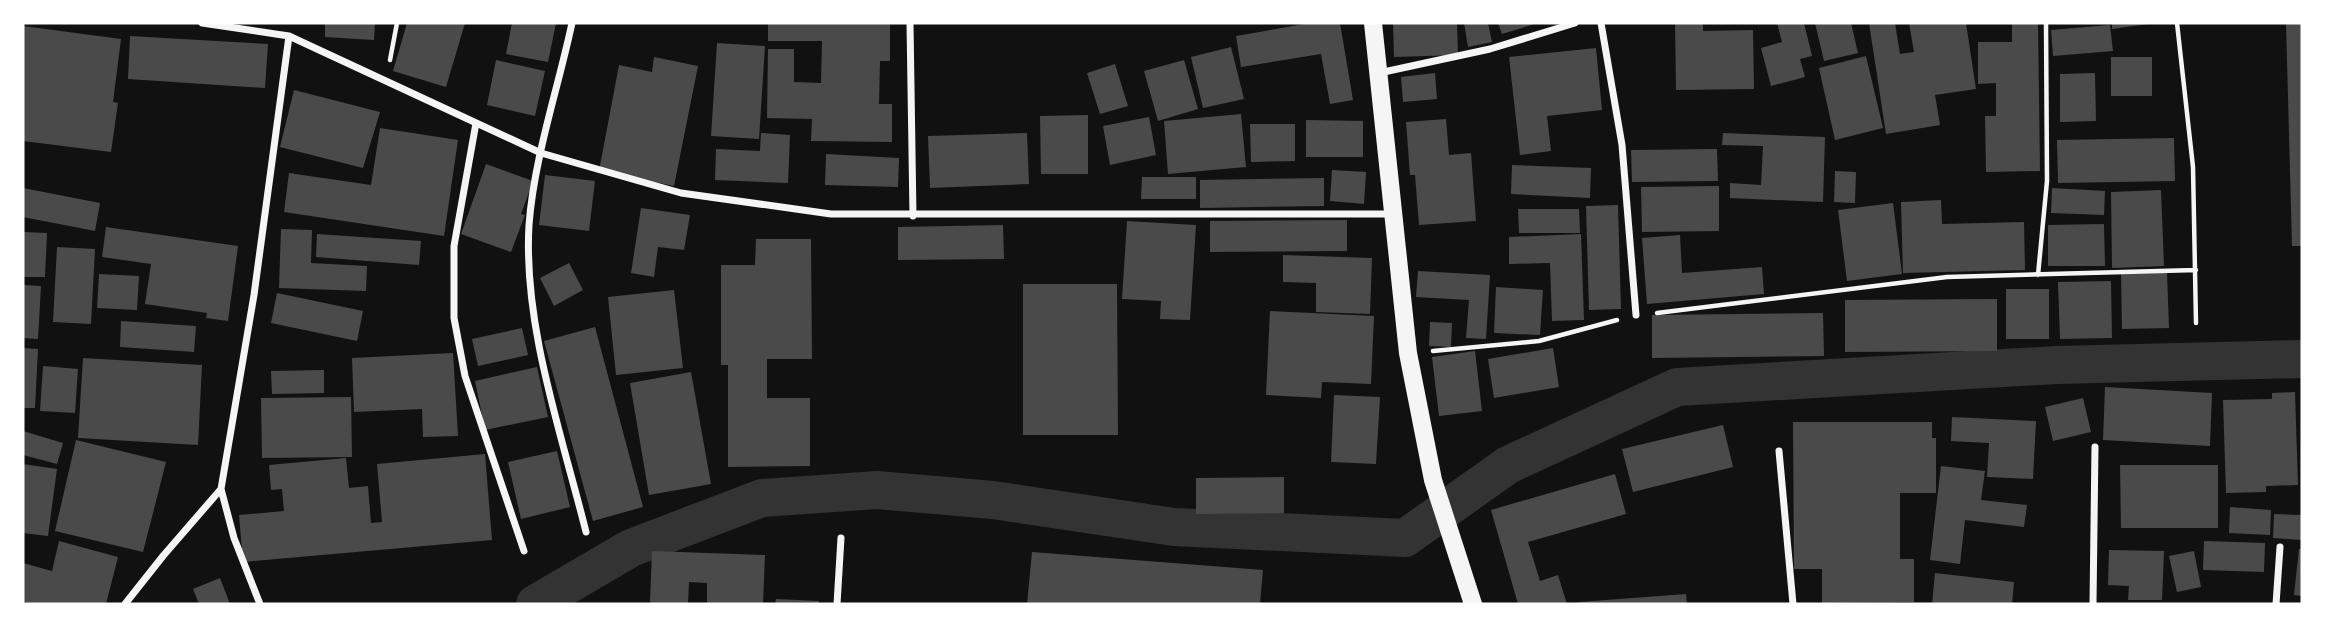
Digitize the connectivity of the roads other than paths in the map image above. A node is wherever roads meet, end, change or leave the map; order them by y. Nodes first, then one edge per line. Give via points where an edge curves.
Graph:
1 (202, 23) edge
2 (572, 23) edge
3 (910, 23) edge
4 (1373, 23) edge
5 (1542, 23) edge
6 (1575, 23) edge
7 (1601, 23) edge
8 (260, 27) edge
9 (1544, 32) junction
10 (289, 36) junction
11 (1379, 73) junction
12 (476, 123) junction
13 (541, 153) junction
14 (1392, 214) junction
15 (914, 216) junction
16 (1636, 315) road end
17 (2095, 447) dead end
18 (1779, 451) dead end
19 (221, 489) junction
20 (586, 532) dead end
21 (841, 538) dead end
22 (2280, 547) dead end
23 (524, 551) dead end
24 (125, 604) edge
25 (260, 604) edge
26 (837, 604) edge
27 (1473, 604) edge
28 (1793, 604) edge
29 (2093, 604) edge
30 (2276, 604) edge

1 - 8 street
2 - 13 street
3 - 15 street
4 - 11 main road
5 - 9 street
6 - 9 street
7 - 16 street via 1622,145
8 - 10 street
9 - 11 street
10 - 12 street
10 - 19 street via 254,295
11 - 14 main road
12 - 13 street
12 - 23 street via 454,246 454,318 465,376
13 - 15 street via 681,193 831,214
13 - 20 street via 529,224 533,310 540,356
14 - 15 street
14 - 27 main road via 1408,353 1433,480
17 - 29 street
18 - 28 street
19 - 24 street
19 - 25 street via 233,538
21 - 26 street
22 - 30 street

